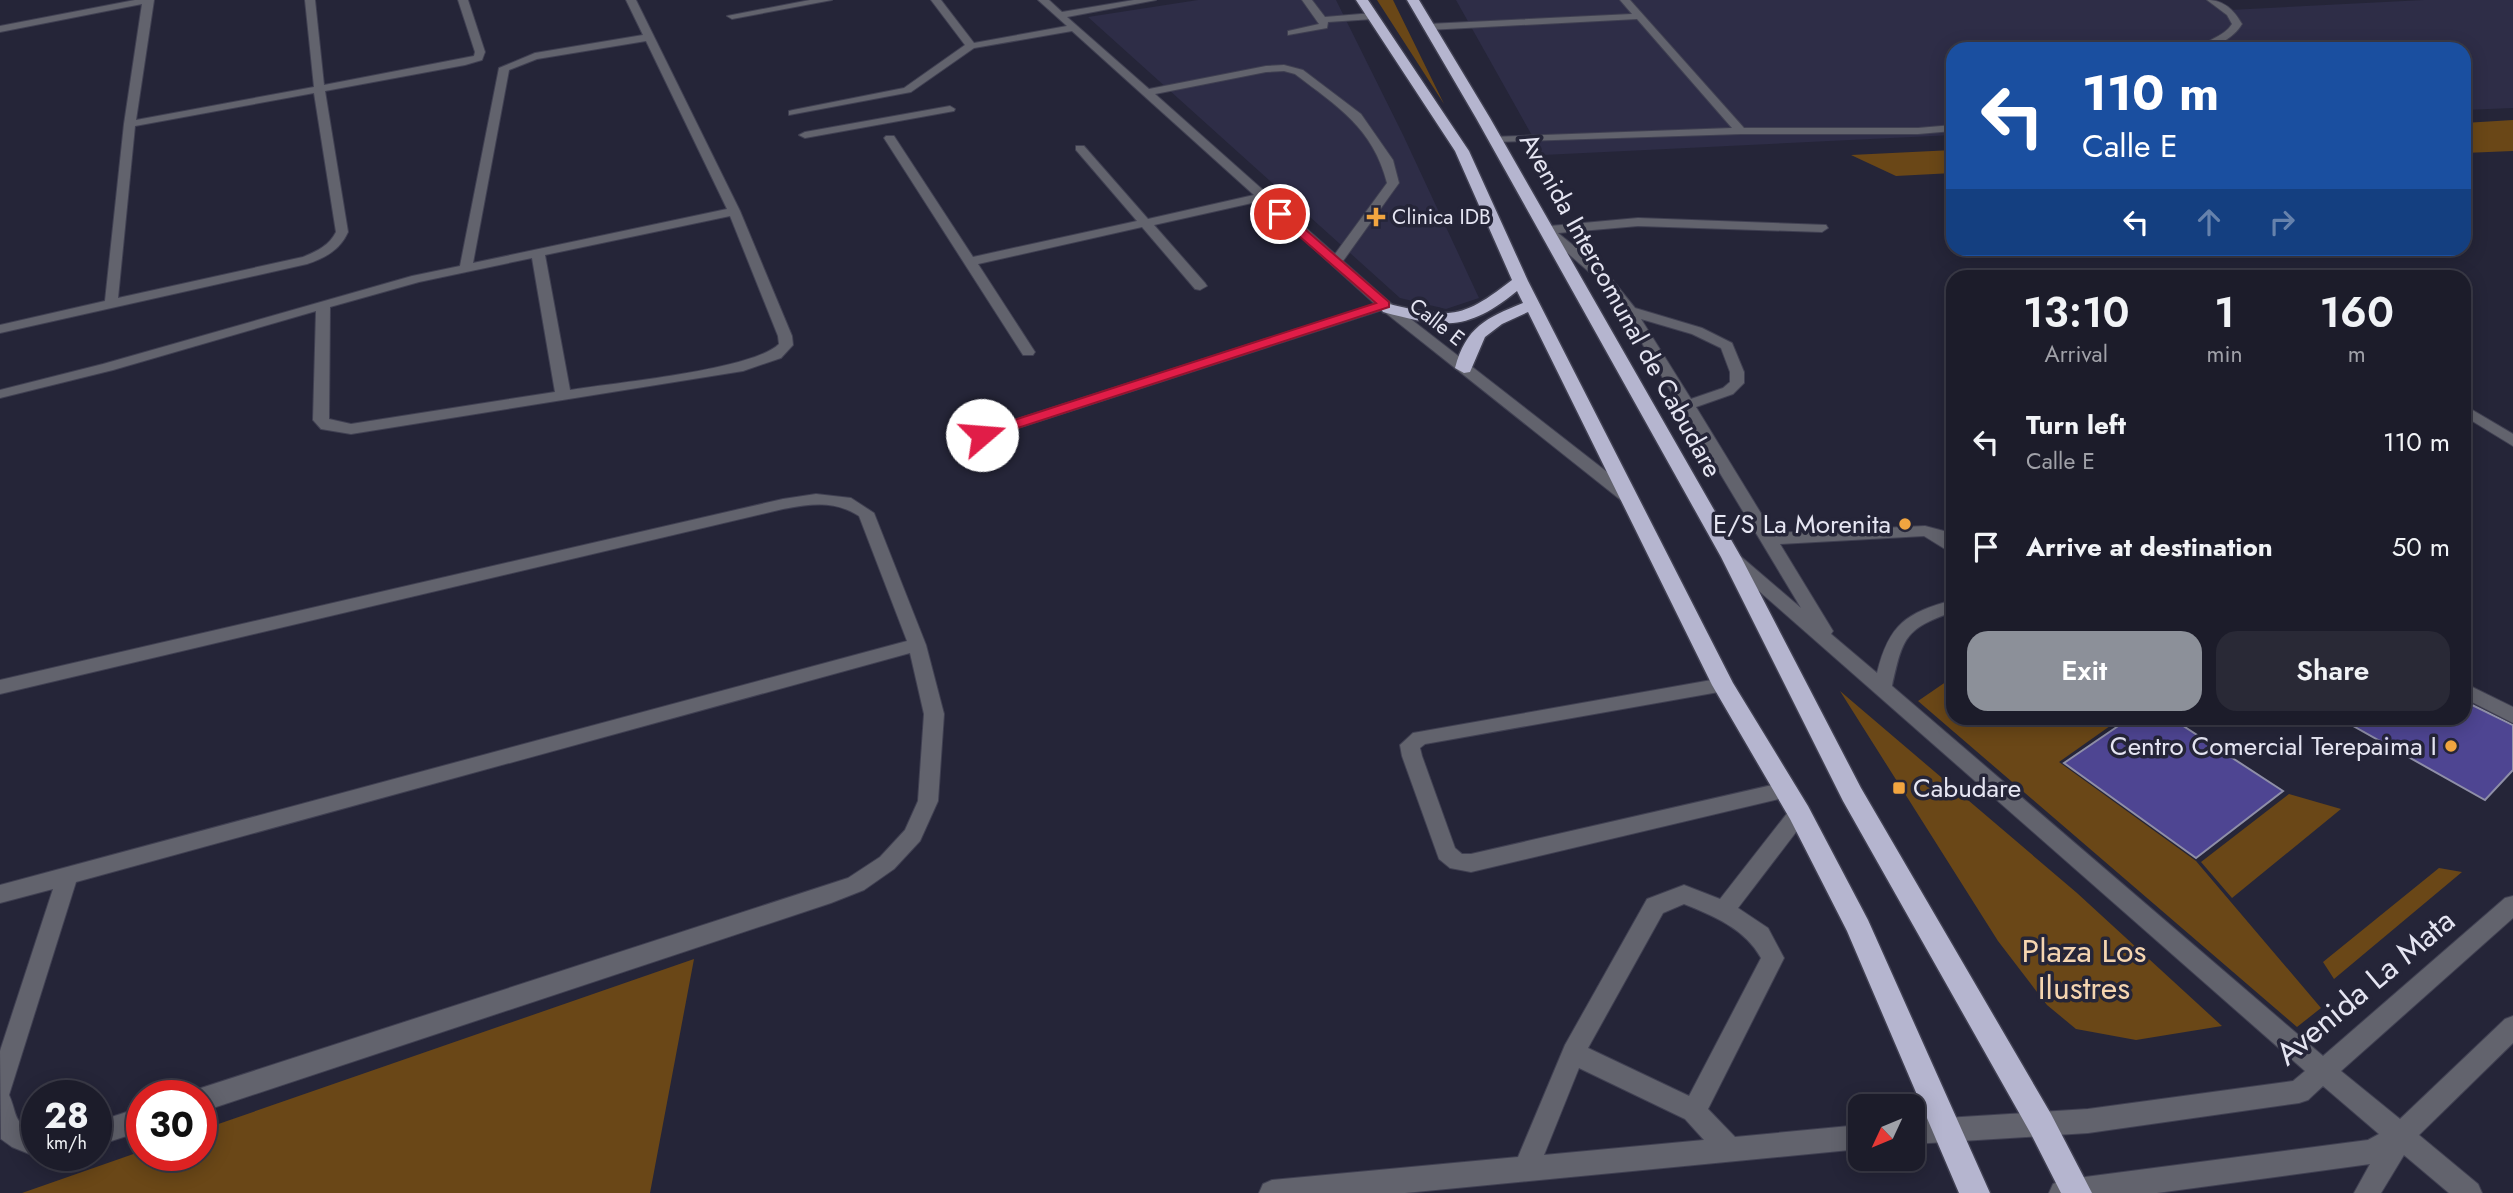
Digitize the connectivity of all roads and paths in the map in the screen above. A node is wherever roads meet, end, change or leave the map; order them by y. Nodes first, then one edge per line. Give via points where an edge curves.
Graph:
1 (94, 0) edge
2 (147, 0) edge
3 (310, 0) edge
4 (463, 0) edge
5 (631, 0) edge
6 (827, 0) edge
7 (936, 0) edge
8 (1044, 0) edge
9 (1151, 0) edge
10 (1307, 0) edge
11 (1413, 0) edge
12 (1625, 0) edge
13 (2213, 0) edge
14 (1368, 8) edge
15 (1059, 15) junction
16 (732, 16) dead end
17 (1639, 16) junction
18 (0, 19) edge
19 (1322, 20) junction
20 (1428, 27) junction
21 (1073, 28) junction
22 (0, 29) edge
23 (1291, 33) dead end
24 (650, 37) junction
25 (2212, 42) edge
26 (971, 46) junction
27 (318, 89) junction
28 (1146, 93) junction
29 (866, 100) junction
30 (950, 109) dead end
31 (793, 113) dead end
32 (874, 123) junction
33 (130, 124) junction
34 (1946, 129) edge
35 (1741, 131) junction
36 (805, 135) dead end
37 (890, 138) dead end
38 (1495, 139) junction
39 (1080, 148) dead end
40 (1262, 197) junction
41 (734, 211) junction
42 (1143, 224) junction
43 (1822, 228) dead end
44 (1547, 229) junction
45 (538, 253) junction
46 (970, 262) junction
47 (1335, 262) junction
48 (466, 267) junction
49 (1520, 281) junction
50 (1200, 286) dead end
51 (111, 304) junction
52 (1531, 304) junction
53 (323, 305) junction
54 (1387, 307) junction
55 (1630, 311) junction
56 (0, 329) edge
57 (1028, 352) dead end
58 (1464, 368) junction
59 (0, 394) edge
60 (563, 394) junction
61 (1687, 405) junction
62 (2471, 414) edge
63 (982, 435) dead end
64 (2513, 441) edge
65 (1628, 497) junction
66 (1768, 539) junction
67 (1946, 542) edge
68 (1731, 557) junction
69 (1946, 608) edge
70 (918, 645) junction
71 (1833, 646) junction
72 (1723, 685) junction
73 (0, 687) edge
74 (1882, 689) junction
75 (2471, 694) edge
76 (2513, 716) edge
77 (1785, 789) junction
78 (1799, 813) junction
79 (67, 877) junction
80 (0, 894) edge
81 (2513, 905) edge
82 (1724, 910) junction
83 (2513, 1027) edge
84 (1573, 1053) junction
85 (2324, 1072) junction
86 (0, 1088) edge
87 (217, 1095) edge
88 (0, 1101) edge
89 (1694, 1111) junction
90 (2041, 1124) junction
91 (1945, 1129) junction
92 (1925, 1131) edge
93 (2401, 1135) junction
94 (1848, 1138) edge
95 (21, 1140) edge
96 (1730, 1150) junction
97 (1526, 1169) junction
98 (2143, 1188) edge
99 (1272, 1193) edge
100 (1975, 1193) edge
101 (2072, 1193) edge
102 (2367, 1193) edge
103 (2469, 1193) edge

1 - 18 street
2 - 22 street
2 - 33 street
3 - 27 street
4 - 27 street via 478,58
5 - 24 street
6 - 16 street
7 - 26 street
8 - 15 street, Calle E
9 - 15 street
10 - 19 street
11 - 20 highway, Avenida Intercomunal de Cabudare
12 - 17 street
13 - 25 street via 2231,13 2237,24 2232,33
14 - 19 street
14 - 49 highway via 1462,151
15 - 21 street, Calle E
17 - 20 street
17 - 35 street
19 - 23 street via 1324,26 1319,29
20 - 38 highway, Avenida Intercomunal de Cabudare
21 - 26 street
21 - 28 street, Calle E
24 - 41 street
24 - 48 street via 535,56 505,68
26 - 29 street via 907,90
27 - 33 street
27 - 51 street via 342,232 338,242 327,251 284,267
28 - 40 street, Calle E
28 - 47 street via 1284,68 1299,72 1357,116 1387,160 1393,183
29 - 31 street
29 - 32 street
30 - 32 street
32 - 36 street
33 - 51 street
34 - 35 street
35 - 38 street
37 - 46 street
38 - 44 highway, Avenida Intercomunal de Cabudare
39 - 42 street
40 - 42 street
40 - 47 street, Calle E
41 - 45 street
41 - 60 street via 786,345 776,355 743,367
42 - 46 street
42 - 50 street
43 - 44 street via 1638,222
44 - 55 street via 1601,275
44 - 68 highway, Avenida Intercomunal de Cabudare
45 - 48 street
45 - 60 street
46 - 57 street
47 - 54 street, Calle E
48 - 53 street
49 - 52 highway
49 - 54 highway via 1479,312 1453,319 1426,318
51 - 56 street
52 - 58 highway via 1479,331
52 - 65 highway
53 - 59 street via 108,368
53 - 60 street via 319,411 326,426 351,429
54 - 58 street, Calle E
54 - 63 street
55 - 61 street
55 - 61 street via 1697,331 1727,346 1737,383 1728,391
58 - 65 street, Calle E
61 - 66 street
62 - 64 street
65 - 72 highway
66 - 67 street via 1925,531
66 - 71 street
68 - 71 street
68 - 90 highway, Avenida Intercomunal de Cabudare via 1853,794
69 - 74 street via 1902,628
70 - 73 street via 866,513 852,503 830,498 783,504
70 - 79 street
70 - 87 street via 934,714 928,801 913,835 887,863 856,884
71 - 74 street
72 - 77 highway
72 - 77 street via 1420,738 1410,745 1412,756 1446,853 1457,862 1471,863
74 - 85 street
75 - 76 street
77 - 78 highway
78 - 82 street
78 - 91 highway via 1859,928
79 - 80 street
79 - 86 street
81 - 85 street, Avenida La Mata
82 - 84 street via 1684,894 1655,906
82 - 89 street via 1760,935 1773,958
83 - 93 street
84 - 89 street
84 - 97 street
85 - 90 street, Avenida La Mata via 2299,1092
85 - 93 street
88 - 95 street via 1,1117 14,1138
89 - 96 street
90 - 91 street, Avenida La Mata
90 - 101 highway, Avenida Intercomunal de Cabudare
91 - 92 street, Avenida La Mata
91 - 100 highway
93 - 98 street via 2371,1152
93 - 102 street
93 - 103 street
94 - 96 street
96 - 97 street
97 - 99 street
98 - 101 street

